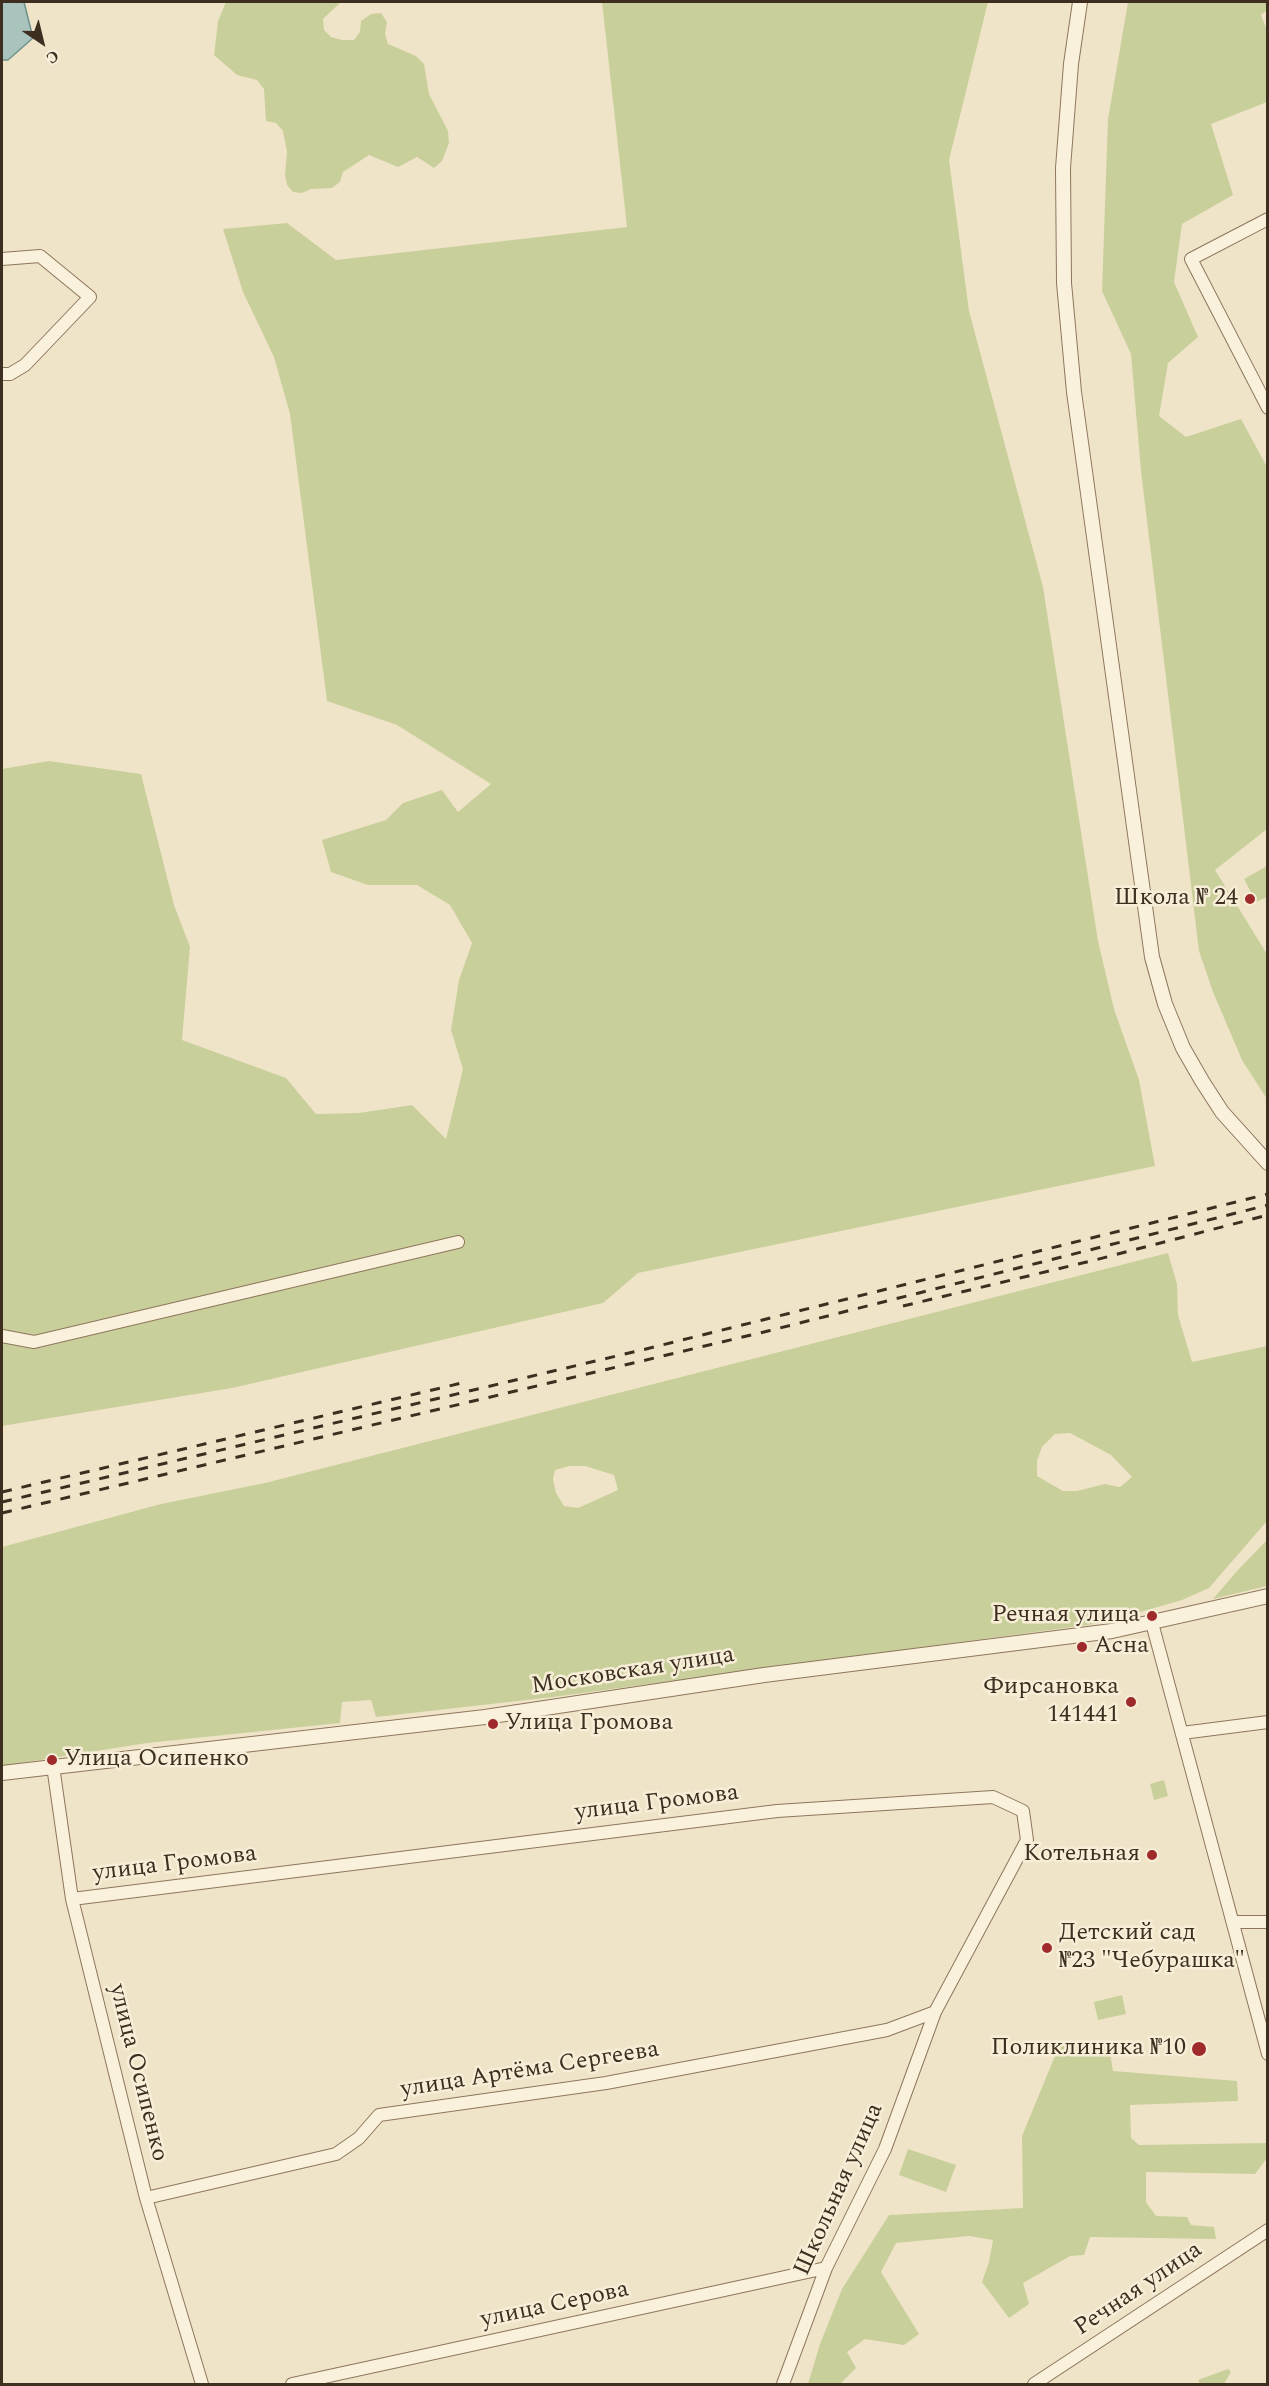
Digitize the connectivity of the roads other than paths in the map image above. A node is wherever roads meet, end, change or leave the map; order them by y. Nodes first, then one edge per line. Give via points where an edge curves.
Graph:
1 (1080, 2) edge
2 (1268, 219) edge
3 (2, 259) edge
4 (2, 374) edge
5 (1268, 408) edge
6 (1268, 1162) edge
7 (458, 1242) dead end
8 (2, 1336) edge
9 (1268, 1596) edge
10 (1152, 1623) junction
11 (1268, 1722) edge
12 (1182, 1733) junction
13 (53, 1766) junction
14 (2, 1773) edge
15 (72, 1899) junction
16 (1234, 1922) junction
17 (1268, 1923) edge
18 (934, 2012) junction
19 (1268, 2054) edge
20 (146, 2198) junction
21 (1268, 2230) edge
22 (826, 2268) junction
23 (202, 2385) edge
24 (292, 2385) edge
25 (783, 2385) edge
26 (1034, 2385) edge

1 - 6 street via 1063,168 1064,283 1074,392 1152,957 1183,1048 1222,1112
2 - 5 street via 1191,259
3 - 4 street via 40,256 90,297 25,365
7 - 8 street via 34,1342
9 - 10 street, Московская улица
10 - 12 street
10 - 13 street, Московская улица via 764,1675 485,1718
11 - 12 street
12 - 16 street
13 - 14 street, Московская улица
13 - 15 street, улица Осипенко
15 - 18 street, улица Громова via 777,1811 993,1797 1023,1811 1027,1840
15 - 20 street, улица Осипенко
16 - 17 street
16 - 19 street
18 - 20 street, улица Артёма Сергеева via 887,2030 606,2083 379,2115 359,2138 336,2154
18 - 22 street, Школьная улица via 885,2149
20 - 23 street, улица Осипенко
21 - 26 street, Речная улица
22 - 24 street, улица Серова
22 - 25 street, Школьная улица

